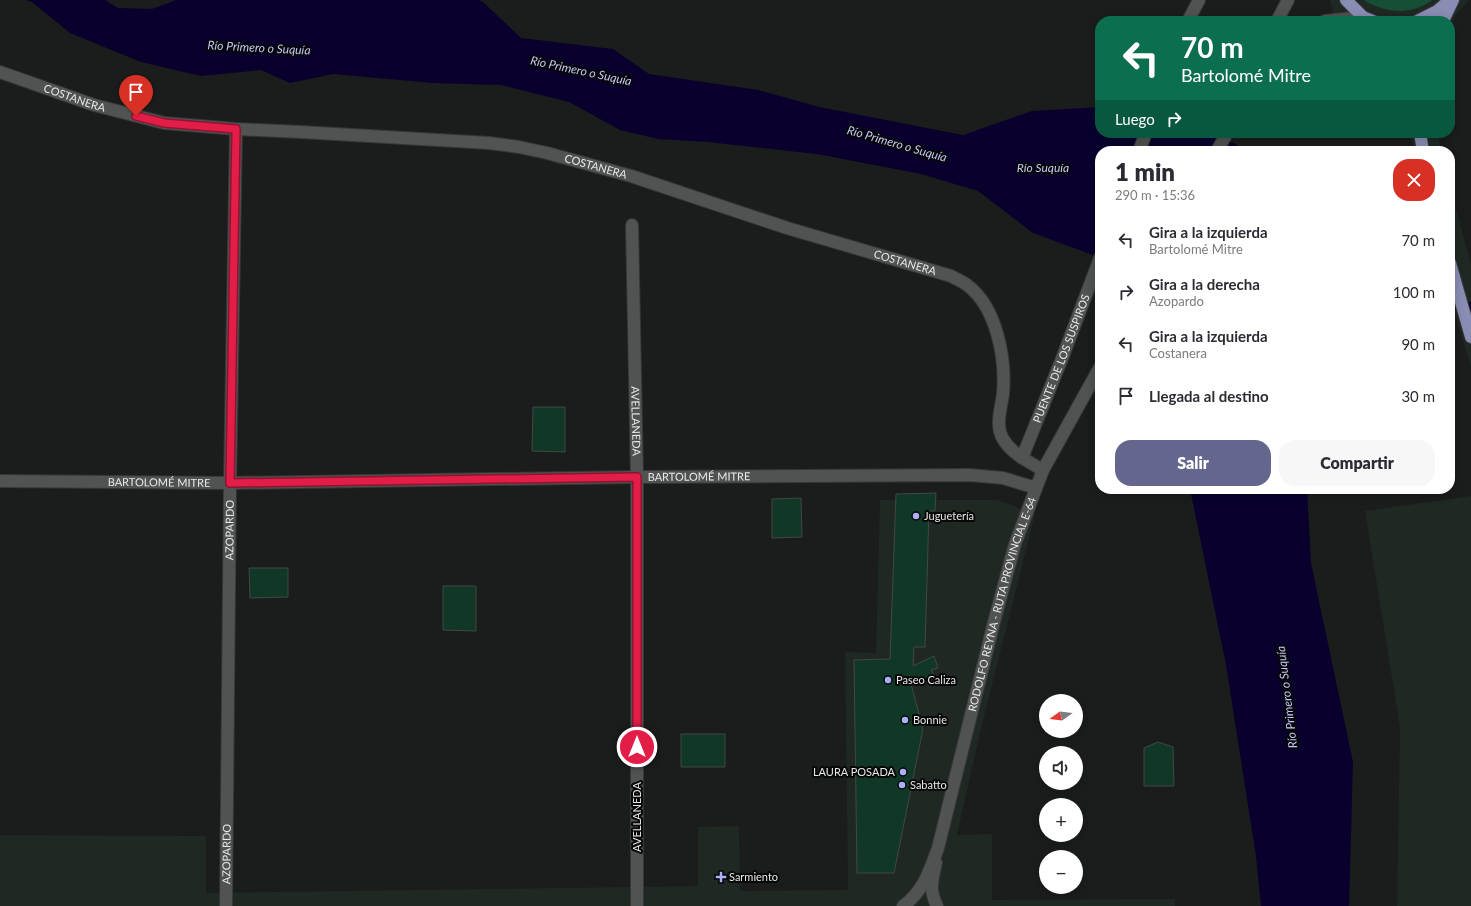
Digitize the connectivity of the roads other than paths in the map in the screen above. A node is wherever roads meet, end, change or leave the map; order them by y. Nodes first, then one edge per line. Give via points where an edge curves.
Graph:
1 (1199, 0) edge
2 (1288, 0) edge
3 (1346, 0) edge
4 (1450, 0) edge
5 (1453, 0) edge
6 (1191, 16) edge
7 (1280, 16) edge
8 (1365, 16) edge
9 (1428, 16) edge
10 (1445, 16) edge
11 (0, 72) edge
12 (236, 129) junction
13 (632, 225) dead end
14 (1095, 271) edge
15 (1455, 281) edge
16 (1471, 337) edge
17 (1095, 375) edge
18 (1022, 458) junction
19 (1043, 470) junction
20 (637, 477) junction
21 (0, 481) edge
22 (230, 483) junction
23 (1036, 488) junction
24 (938, 848) junction
25 (226, 906) edge
26 (637, 906) edge
27 (903, 906) edge
28 (937, 906) edge

1 - 6 street
2 - 7 street
3 - 8 main road
4 - 9 main road
5 - 10 main road
11 - 12 street, COSTANERA via 94,105 164,123
12 - 18 street, COSTANERA via 473,142 519,147 631,176 780,226 951,276 967,285 980,298 994,327 1004,376 999,425 1002,438
12 - 22 street, AZOPARDO
13 - 20 street, AVELLANEDA
14 - 18 street, PUENTE DE LOS SUSPIROS
15 - 16 main road
17 - 19 street, RODOLFO REYNA - RUTA PROVINCIAL E-64
18 - 19 street, COSTANERA
19 - 23 street, RODOLFO REYNA - RUTA PROVINCIAL E-64
20 - 22 street, BARTOLOMÉ MITRE
20 - 23 street, BARTOLOMÉ MITRE via 970,475 1004,478
20 - 26 street, AVELLANEDA
21 - 22 street, BARTOLOMÉ MITRE
22 - 25 street, AZOPARDO
23 - 24 street, RODOLFO REYNA - RUTA PROVINCIAL E-64 via 1015,544
24 - 27 street via 919,891
24 - 28 street via 931,887

